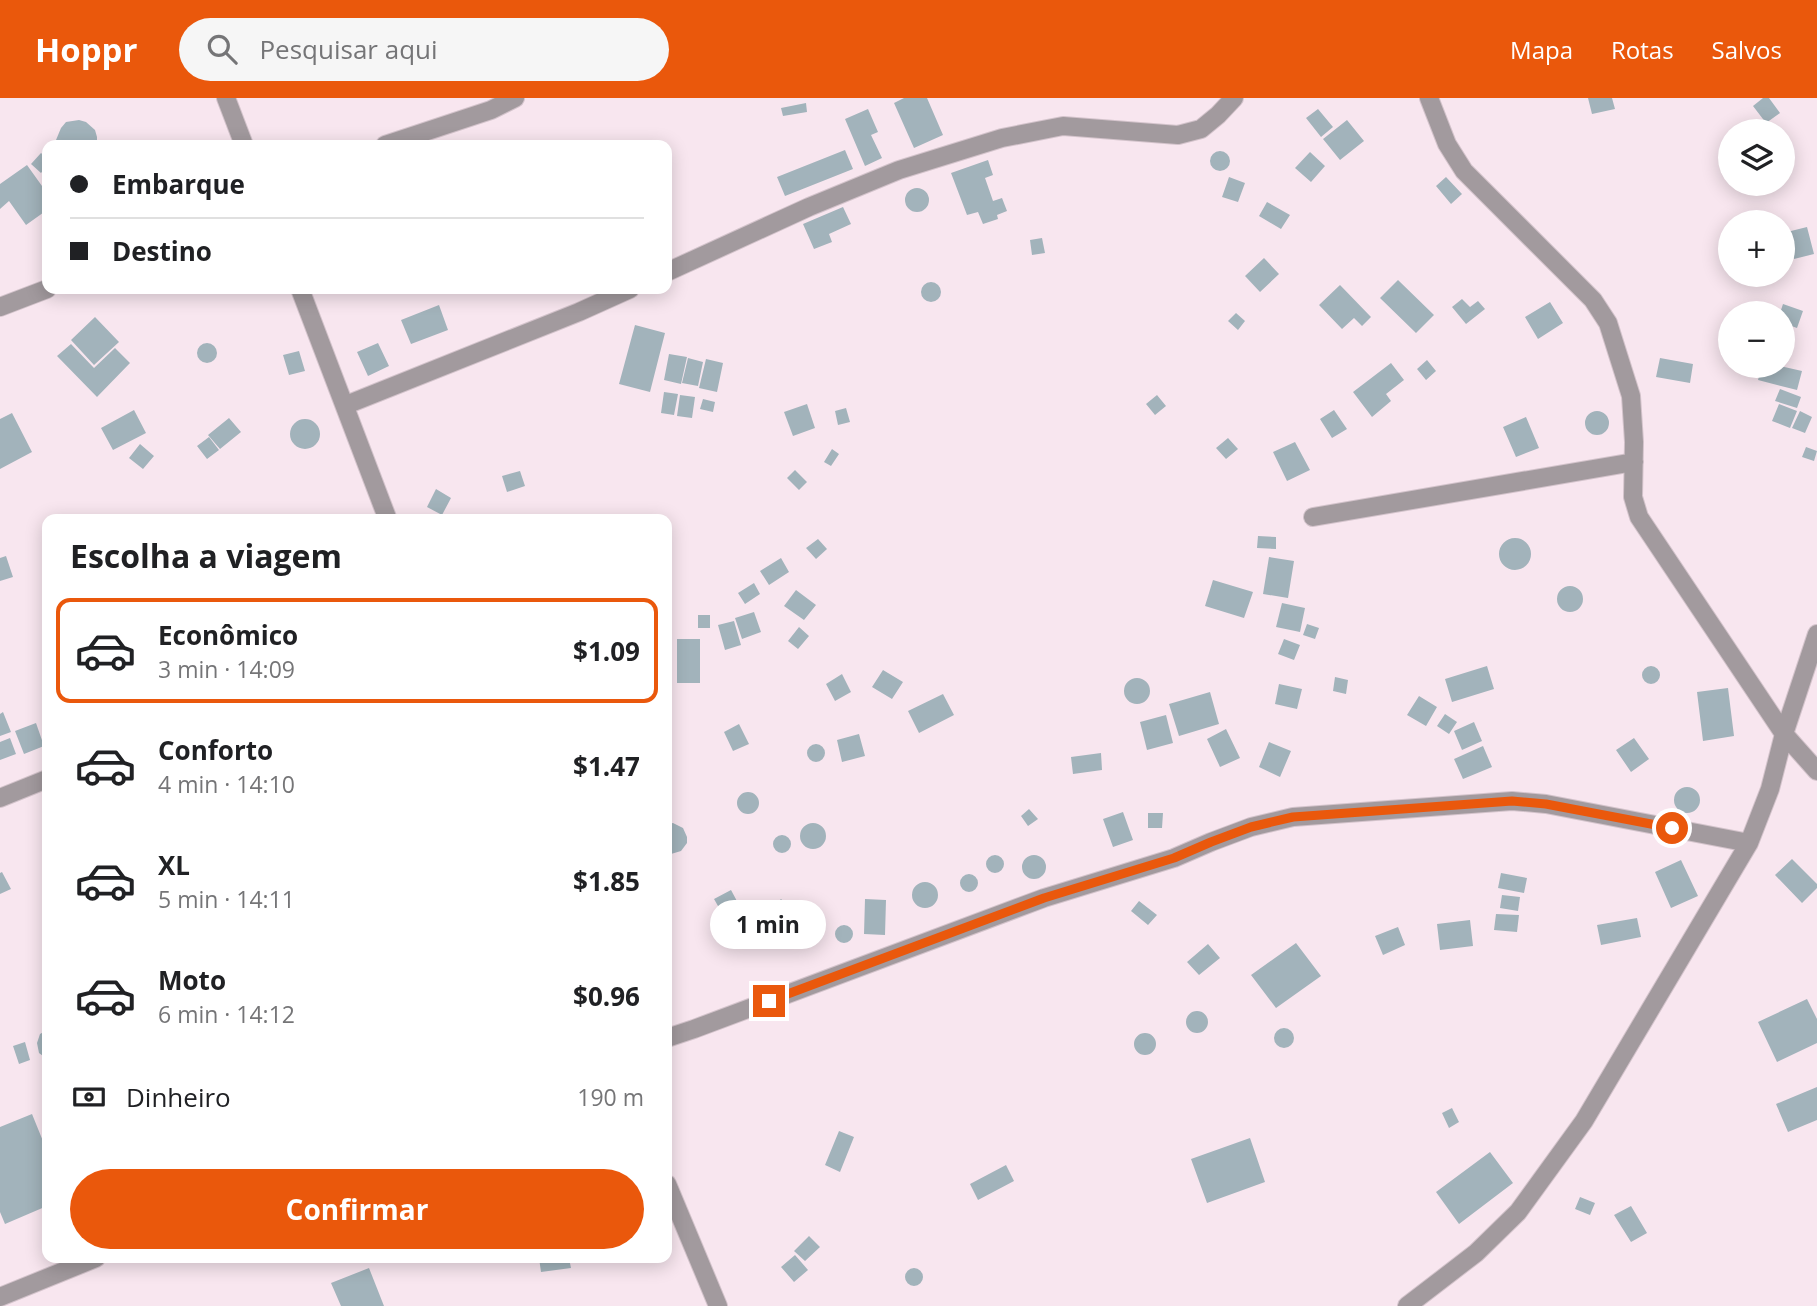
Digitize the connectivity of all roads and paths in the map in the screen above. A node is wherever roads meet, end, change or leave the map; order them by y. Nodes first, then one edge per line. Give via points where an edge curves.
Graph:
1 (226, 98) edge
2 (515, 98) edge
3 (1234, 98) edge
4 (1429, 98) edge
5 (242, 140) edge
6 (400, 140) edge
7 (672, 270) edge
8 (42, 291) edge
9 (302, 294) edge
10 (619, 294) edge
11 (0, 307) edge
12 (345, 405) junction
13 (1634, 462) junction
14 (386, 514) edge
15 (1313, 517) dead end
16 (1817, 634) edge
17 (1784, 734) junction
18 (1817, 771) edge
19 (42, 781) edge
20 (0, 798) edge
21 (1749, 843) junction
22 (672, 1036) edge
23 (672, 1196) edge
24 (84, 1263) edge
25 (0, 1297) edge
26 (718, 1306) edge
27 (1407, 1306) edge

1 - 5 street
2 - 6 street
3 - 7 street via 1200,129 1178,135 1063,126 1002,138 899,170
4 - 13 street via 1447,144 1464,171 1584,291 1608,323 1631,396
8 - 11 street
9 - 12 street
10 - 12 street
12 - 14 street
13 - 15 street
13 - 17 street via 1633,497 1639,517
16 - 17 street
17 - 18 street
17 - 21 street
19 - 20 street
21 - 22 street via 1512,801 1293,817 1044,898
21 - 27 street via 1584,1121 1518,1212 1476,1253
23 - 26 street
24 - 25 street

